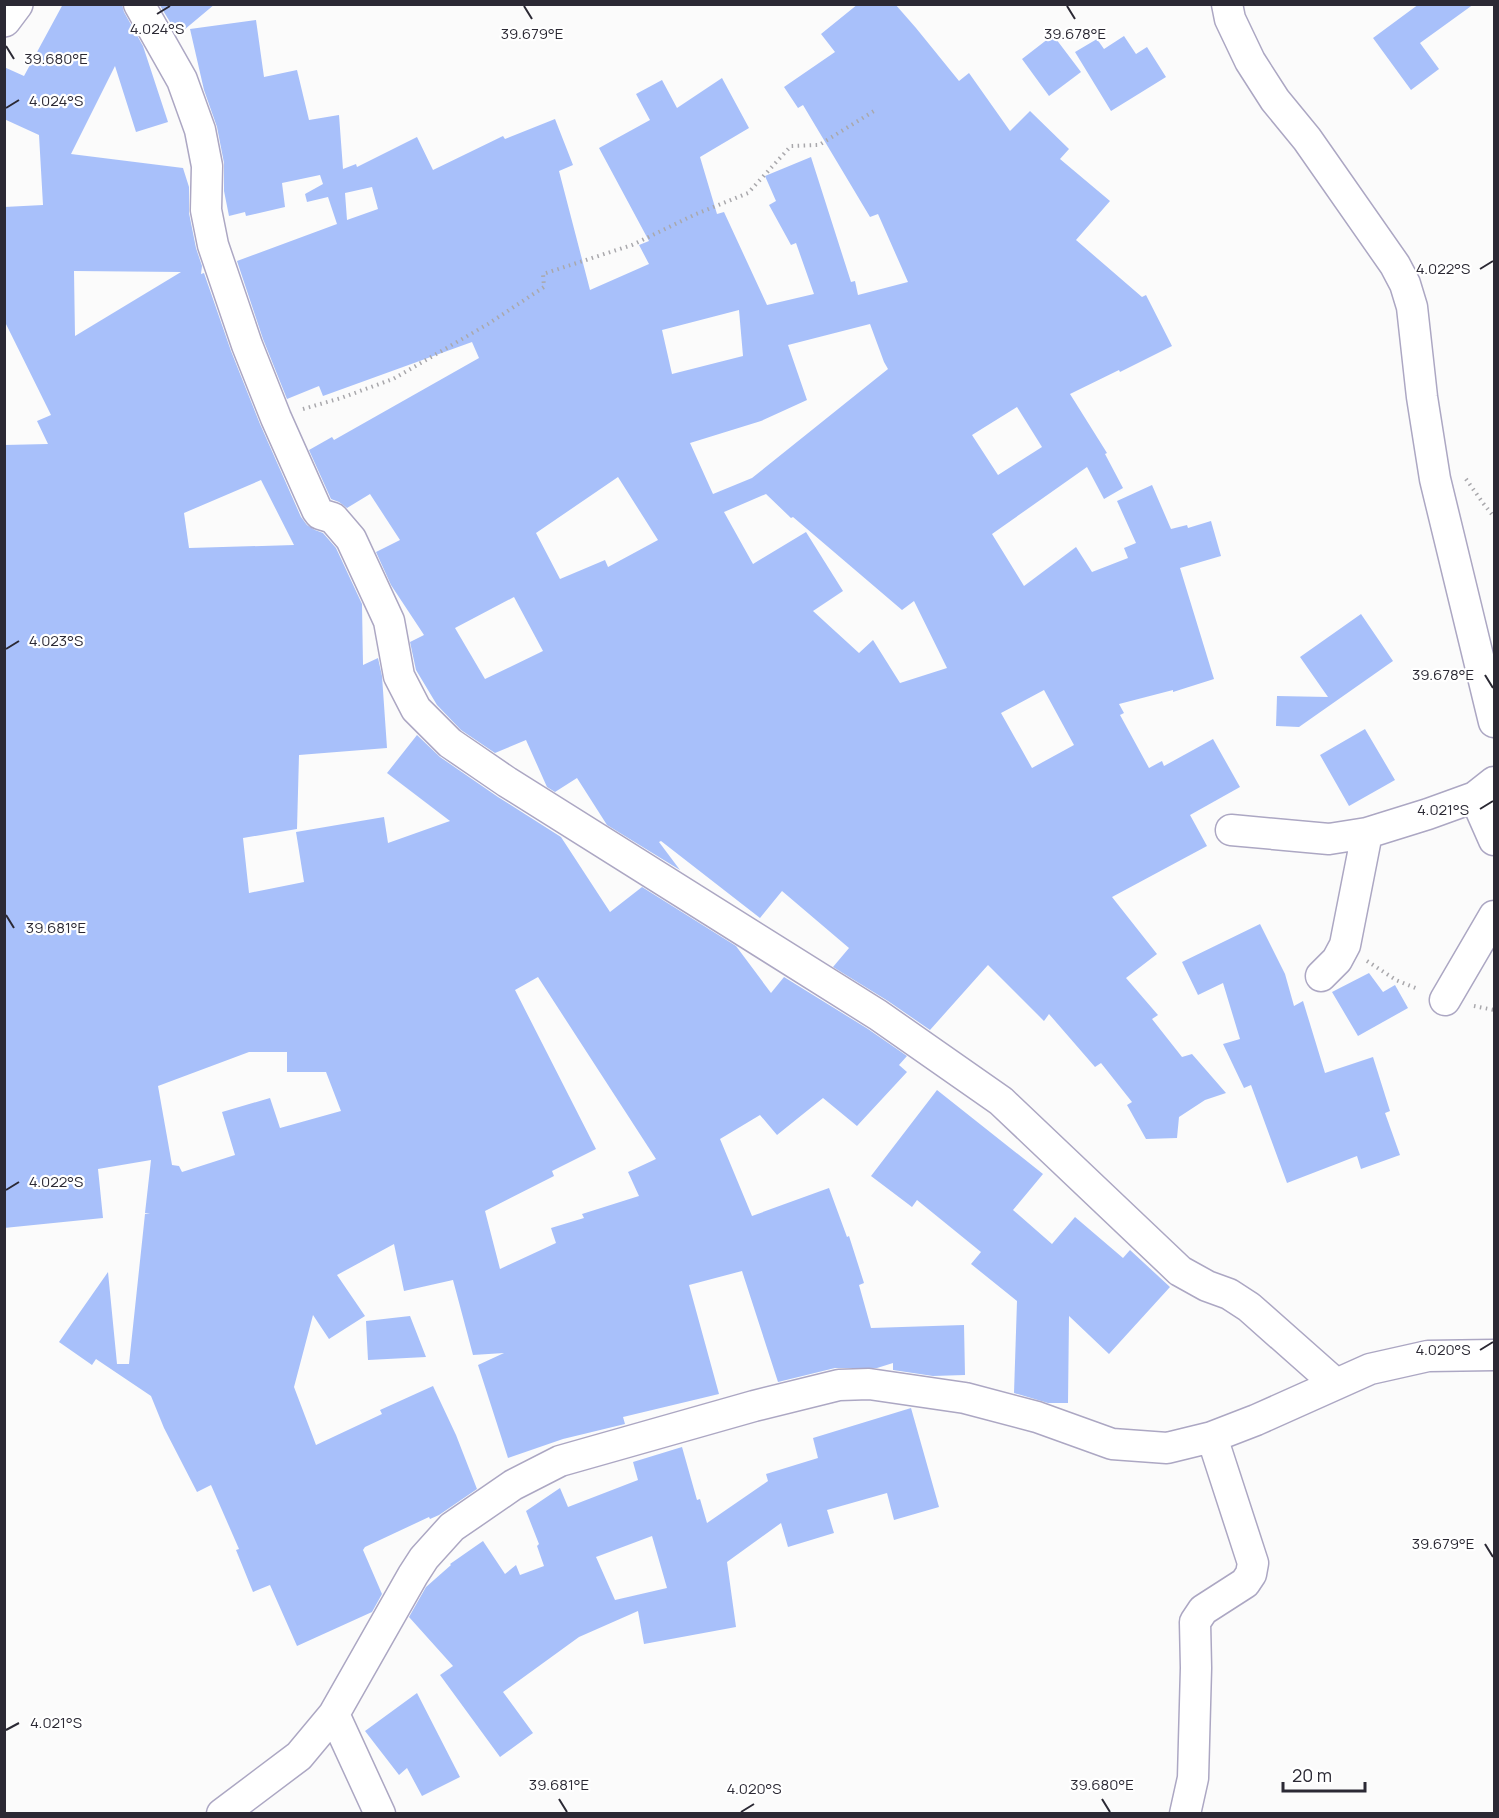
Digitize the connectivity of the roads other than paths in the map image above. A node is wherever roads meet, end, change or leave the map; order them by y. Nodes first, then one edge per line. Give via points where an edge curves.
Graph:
1 (16, 4) edge
2 (139, 4) edge
3 (1227, 4) edge
4 (4, 20) edge
5 (1494, 722) edge
6 (1485, 789) edge
7 (1231, 830) dead end
8 (1368, 833) junction
9 (1494, 840) edge
10 (1494, 916) edge
11 (1321, 976) dead end
12 (1445, 1000) road end
13 (1494, 1355) edge
14 (1336, 1384) junction
15 (1212, 1437) junction
16 (334, 1714) junction
17 (222, 1814) edge
18 (380, 1814) edge
19 (1185, 1814) edge

1 - 4 main road
2 - 14 street via 182,80 200,130 207,166 206,210 213,245 247,345 317,510 333,518 351,539 389,621 399,676 416,709 450,743 507,782 878,1015 1001,1101 1180,1271 1249,1307
3 - 5 street via 1241,44 1269,90 1405,284 1412,307 1435,479
6 - 8 street via 1428,814
6 - 9 street
7 - 8 street via 1329,839
8 - 11 street via 1345,945
10 - 12 street
13 - 14 street via 1428,1356 1370,1369
14 - 15 street
15 - 16 street via 1167,1448 1112,1444 1037,1417 965,1398 859,1384 839,1385 754,1406 560,1461 513,1485 452,1527 424,1558
15 - 19 street via 1253,1563 1245,1583 1203,1610 1195,1622 1192,1778
16 - 17 street via 299,1756
16 - 18 street

